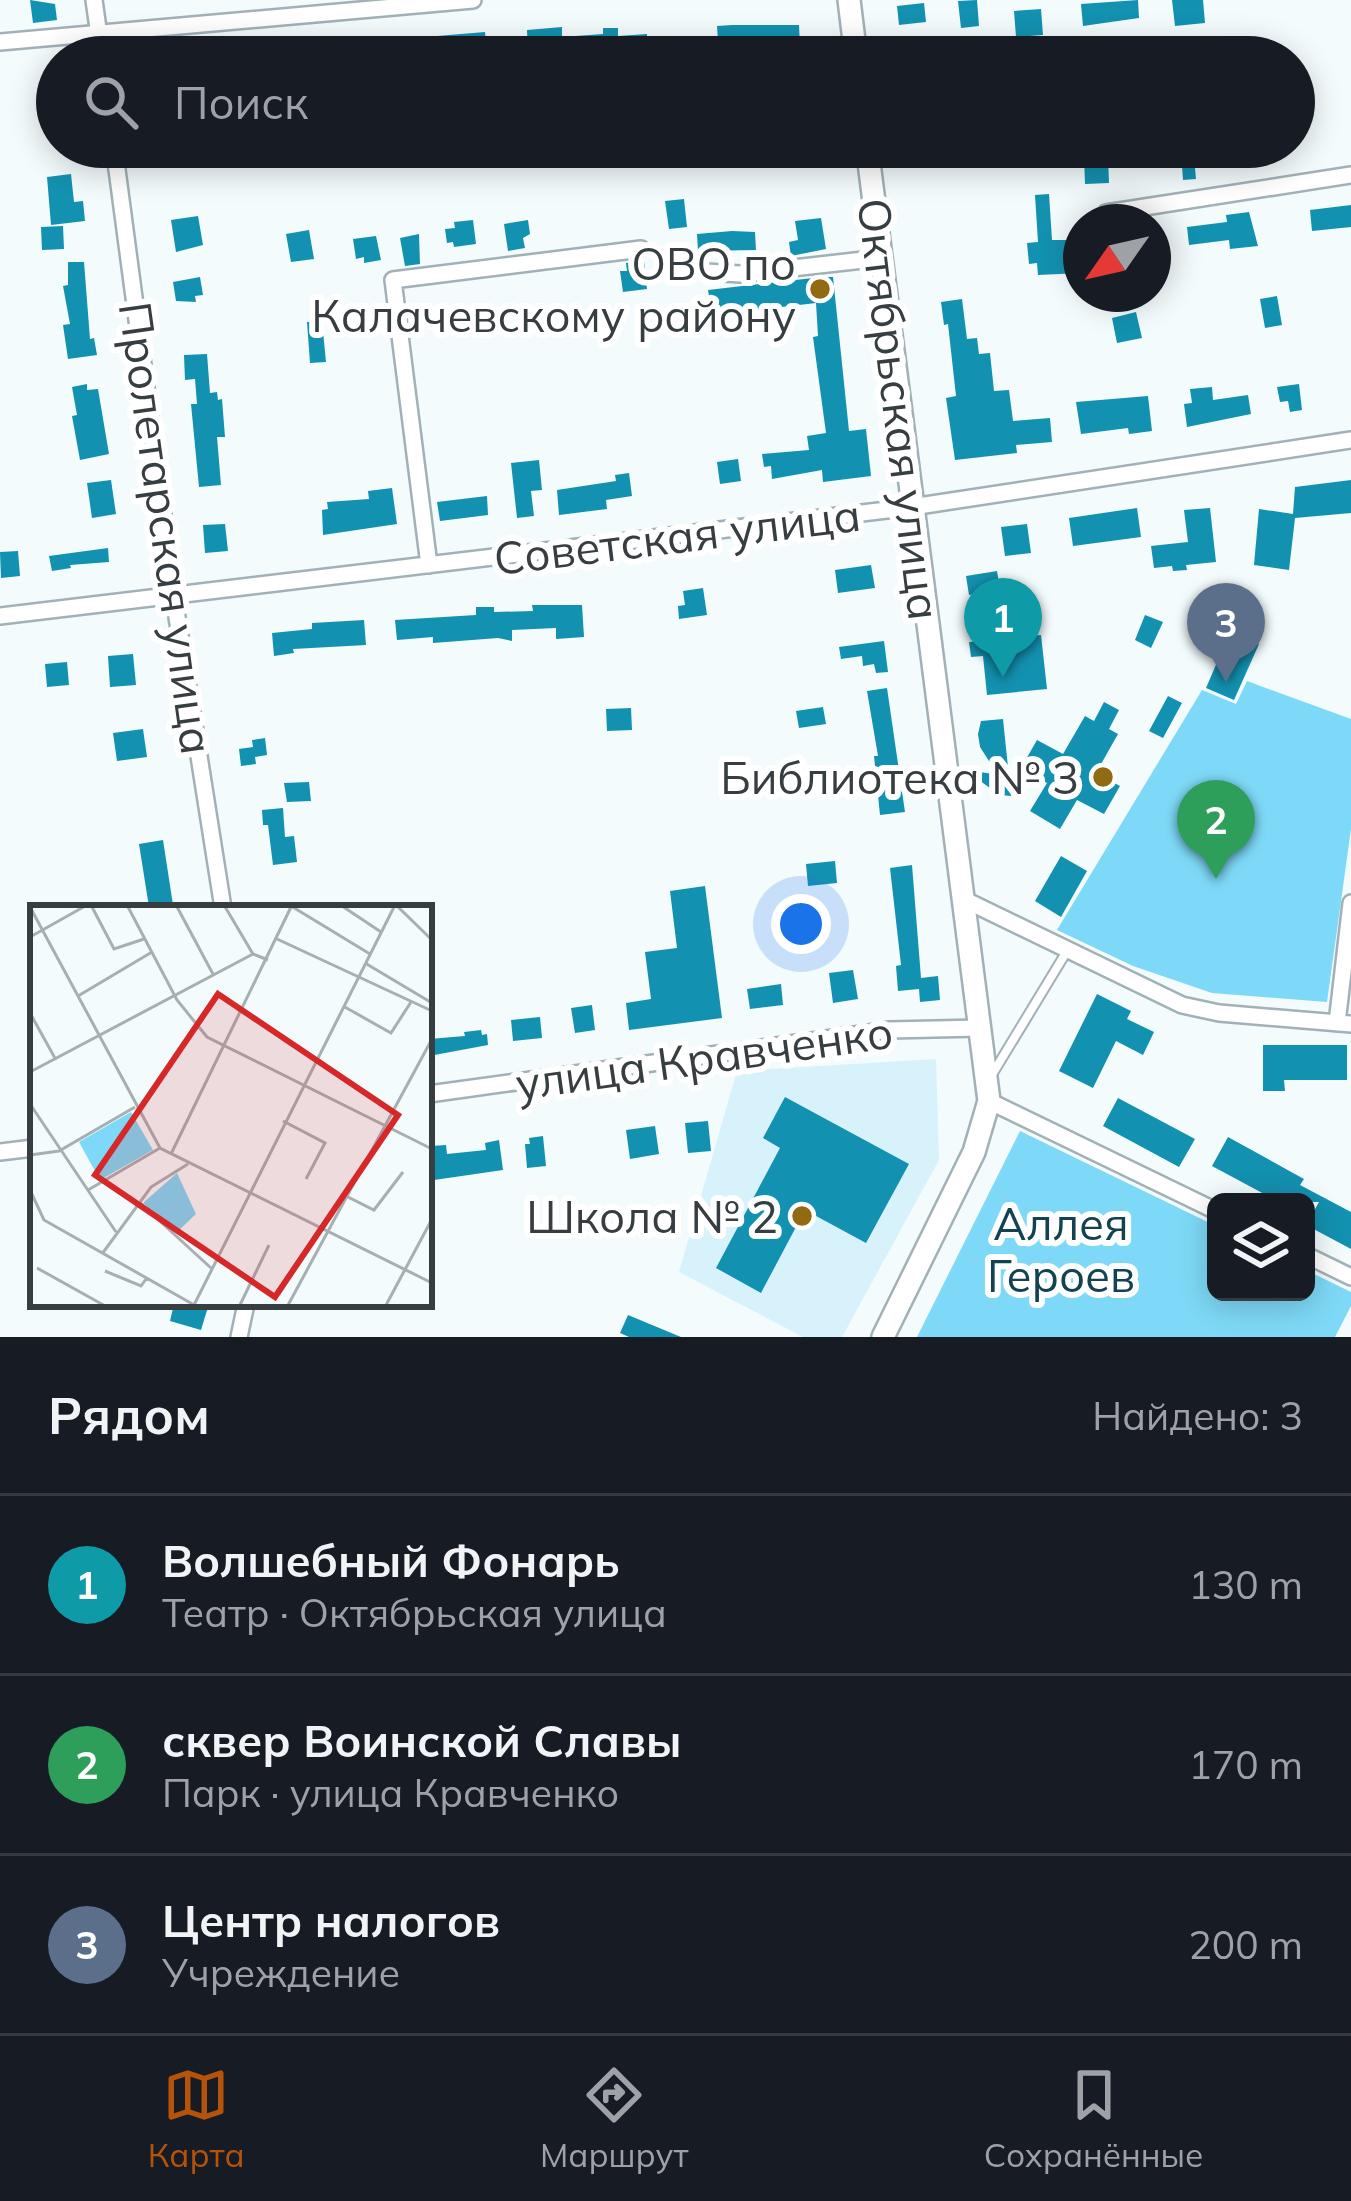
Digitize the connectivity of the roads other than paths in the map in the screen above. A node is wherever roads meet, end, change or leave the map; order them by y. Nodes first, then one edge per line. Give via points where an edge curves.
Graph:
1 (94, 0) edge
2 (473, 0) edge
3 (849, 0) edge
4 (98, 33) junction
5 (65, 36) edge
6 (98, 36) edge
7 (853, 36) edge
8 (36, 39) edge
9 (0, 42) edge
10 (117, 168) edge
11 (870, 168) edge
12 (1351, 176) edge
13 (1166, 204) edge
14 (641, 249) dead end
15 (683, 254) dead end
16 (881, 258) junction
17 (1351, 440) edge
18 (912, 507) junction
19 (429, 566) junction
20 (174, 598) junction
21 (0, 616) edge
22 (961, 898) junction
23 (1351, 903) edge
24 (223, 905) edge
25 (1067, 951) junction
26 (1344, 1023) edge
27 (980, 1028) junction
28 (988, 1092) junction
29 (432, 1094) edge
30 (30, 1148) edge
31 (0, 1153) edge
32 (1207, 1206) edge
33 (1315, 1259) edge
34 (1351, 1277) edge
35 (245, 1307) edge
36 (239, 1337) edge
37 (883, 1337) edge

1 - 4 street
2 - 4 street
3 - 7 main road
4 - 5 street
4 - 6 street
8 - 9 street
10 - 20 street, Пролетарская улица
11 - 16 main road, Октябрьская улица
12 - 13 street
14 - 19 street via 394,280
15 - 16 street via 706,272 740,274
16 - 18 main road, Октябрьская улица
17 - 18 street, Советская улица
18 - 19 street, Советская улица
18 - 22 main road, Октябрьская улица
19 - 20 street, Советская улица
20 - 21 street, Советская улица
20 - 24 street, Пролетарская улица
22 - 25 street
22 - 27 main road, Октябрьская улица
23 - 26 street
25 - 26 street via 1182,1005
25 - 28 lane
27 - 28 main road, Октябрьская улица
27 - 29 street, улица Кравченко via 890,1030
28 - 32 street
28 - 37 main road via 974,1152
30 - 31 street
33 - 34 street
35 - 36 street

